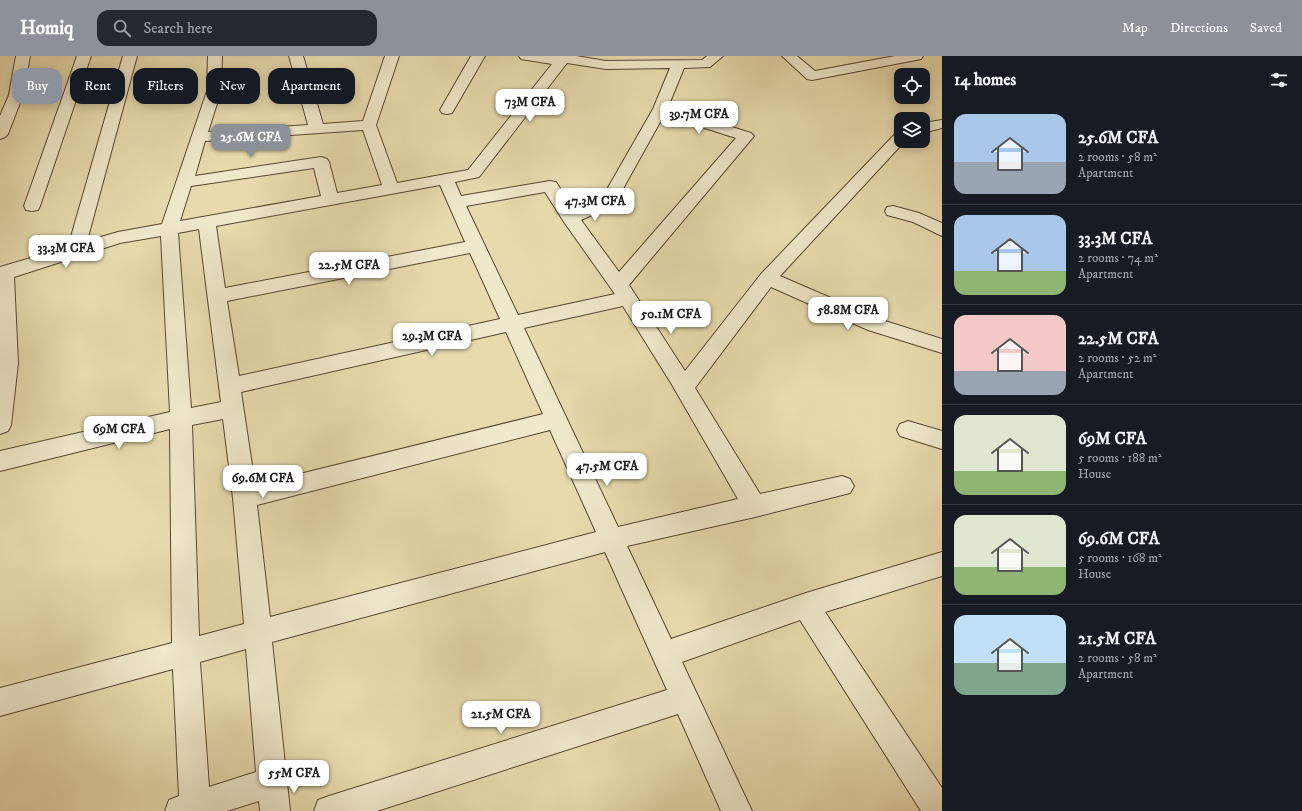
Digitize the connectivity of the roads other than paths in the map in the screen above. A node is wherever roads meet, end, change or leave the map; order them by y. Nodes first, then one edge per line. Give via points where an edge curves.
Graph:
1 (23, 56) edge
2 (84, 56) edge
3 (130, 56) edge
4 (216, 56) edge
5 (296, 56) edge
6 (392, 56) edge
7 (478, 56) edge
8 (526, 56) edge
9 (716, 56) edge
10 (789, 56) edge
11 (916, 56) edge
12 (563, 59) edge
13 (642, 60) edge
14 (679, 64) junction
15 (660, 109) junction
16 (447, 110) dead end
17 (942, 124) edge
18 (369, 125) junction
19 (930, 127) edge
20 (317, 129) junction
21 (0, 134) edge
22 (199, 137) junction
23 (894, 143) edge
24 (445, 179) junction
25 (184, 182) junction
26 (391, 189) junction
27 (330, 200) junction
28 (456, 202) junction
29 (32, 206) dead end
30 (893, 212) dead end
31 (570, 218) junction
32 (206, 222) junction
33 (169, 229) junction
34 (942, 230) edge
35 (476, 246) junction
36 (76, 251) junction
37 (2, 273) edge
38 (768, 278) junction
39 (623, 292) junction
40 (217, 296) junction
41 (512, 324) junction
42 (942, 346) edge
43 (4, 364) edge
44 (230, 386) junction
45 (685, 386) junction
46 (233, 409) junction
47 (181, 418) junction
48 (556, 420) junction
49 (0, 425) edge
50 (908, 430) dead end
51 (942, 440) edge
52 (0, 461) edge
53 (842, 486) dead end
54 (245, 498) junction
55 (755, 507) junction
56 (612, 539) junction
57 (942, 564) edge
58 (806, 605) junction
59 (258, 634) junction
60 (186, 653) junction
61 (665, 655) junction
62 (685, 698) junction
63 (0, 702) edge
64 (271, 782) junction
65 (188, 808) edge
66 (275, 811) edge
67 (329, 811) edge
68 (737, 811) edge
69 (939, 811) edge

1 - 21 street via 13,78 16,95
2 - 29 street
3 - 36 street
4 - 22 street via 214,91
5 - 20 street
6 - 18 street
7 - 16 street
8 - 12 street
9 - 14 street via 705,64
10 - 11 street via 812,76
12 - 13 street via 606,65
12 - 24 street via 473,174
13 - 14 street
14 - 15 street
15 - 31 street via 608,201
15 - 39 street via 746,136
17 - 19 street
18 - 20 street
18 - 26 street
20 - 22 street
22 - 25 street
23 - 38 street
24 - 26 street
24 - 28 street
25 - 27 street via 321,162
25 - 33 street
26 - 27 street
27 - 32 street
28 - 31 street via 550,186
28 - 35 street
30 - 34 street via 910,214
31 - 39 street
32 - 33 street
32 - 40 street
33 - 36 street via 118,238
33 - 47 street
35 - 40 street
35 - 41 street
36 - 37 street
37 - 43 street
38 - 42 street via 880,328
38 - 45 street
39 - 41 street
39 - 45 street
40 - 44 street
41 - 44 street
41 - 48 street
43 - 49 street
44 - 46 street
45 - 55 street
46 - 47 street
46 - 54 street
47 - 52 street
47 - 60 street
48 - 54 street
48 - 56 street
50 - 51 street
53 - 55 street
54 - 59 street
55 - 56 street
56 - 59 street
56 - 61 street
57 - 58 street
58 - 61 street
58 - 69 street
59 - 60 street
59 - 64 street
60 - 63 street
60 - 65 street
61 - 62 street
62 - 67 street
62 - 68 street
64 - 65 street
64 - 66 street

